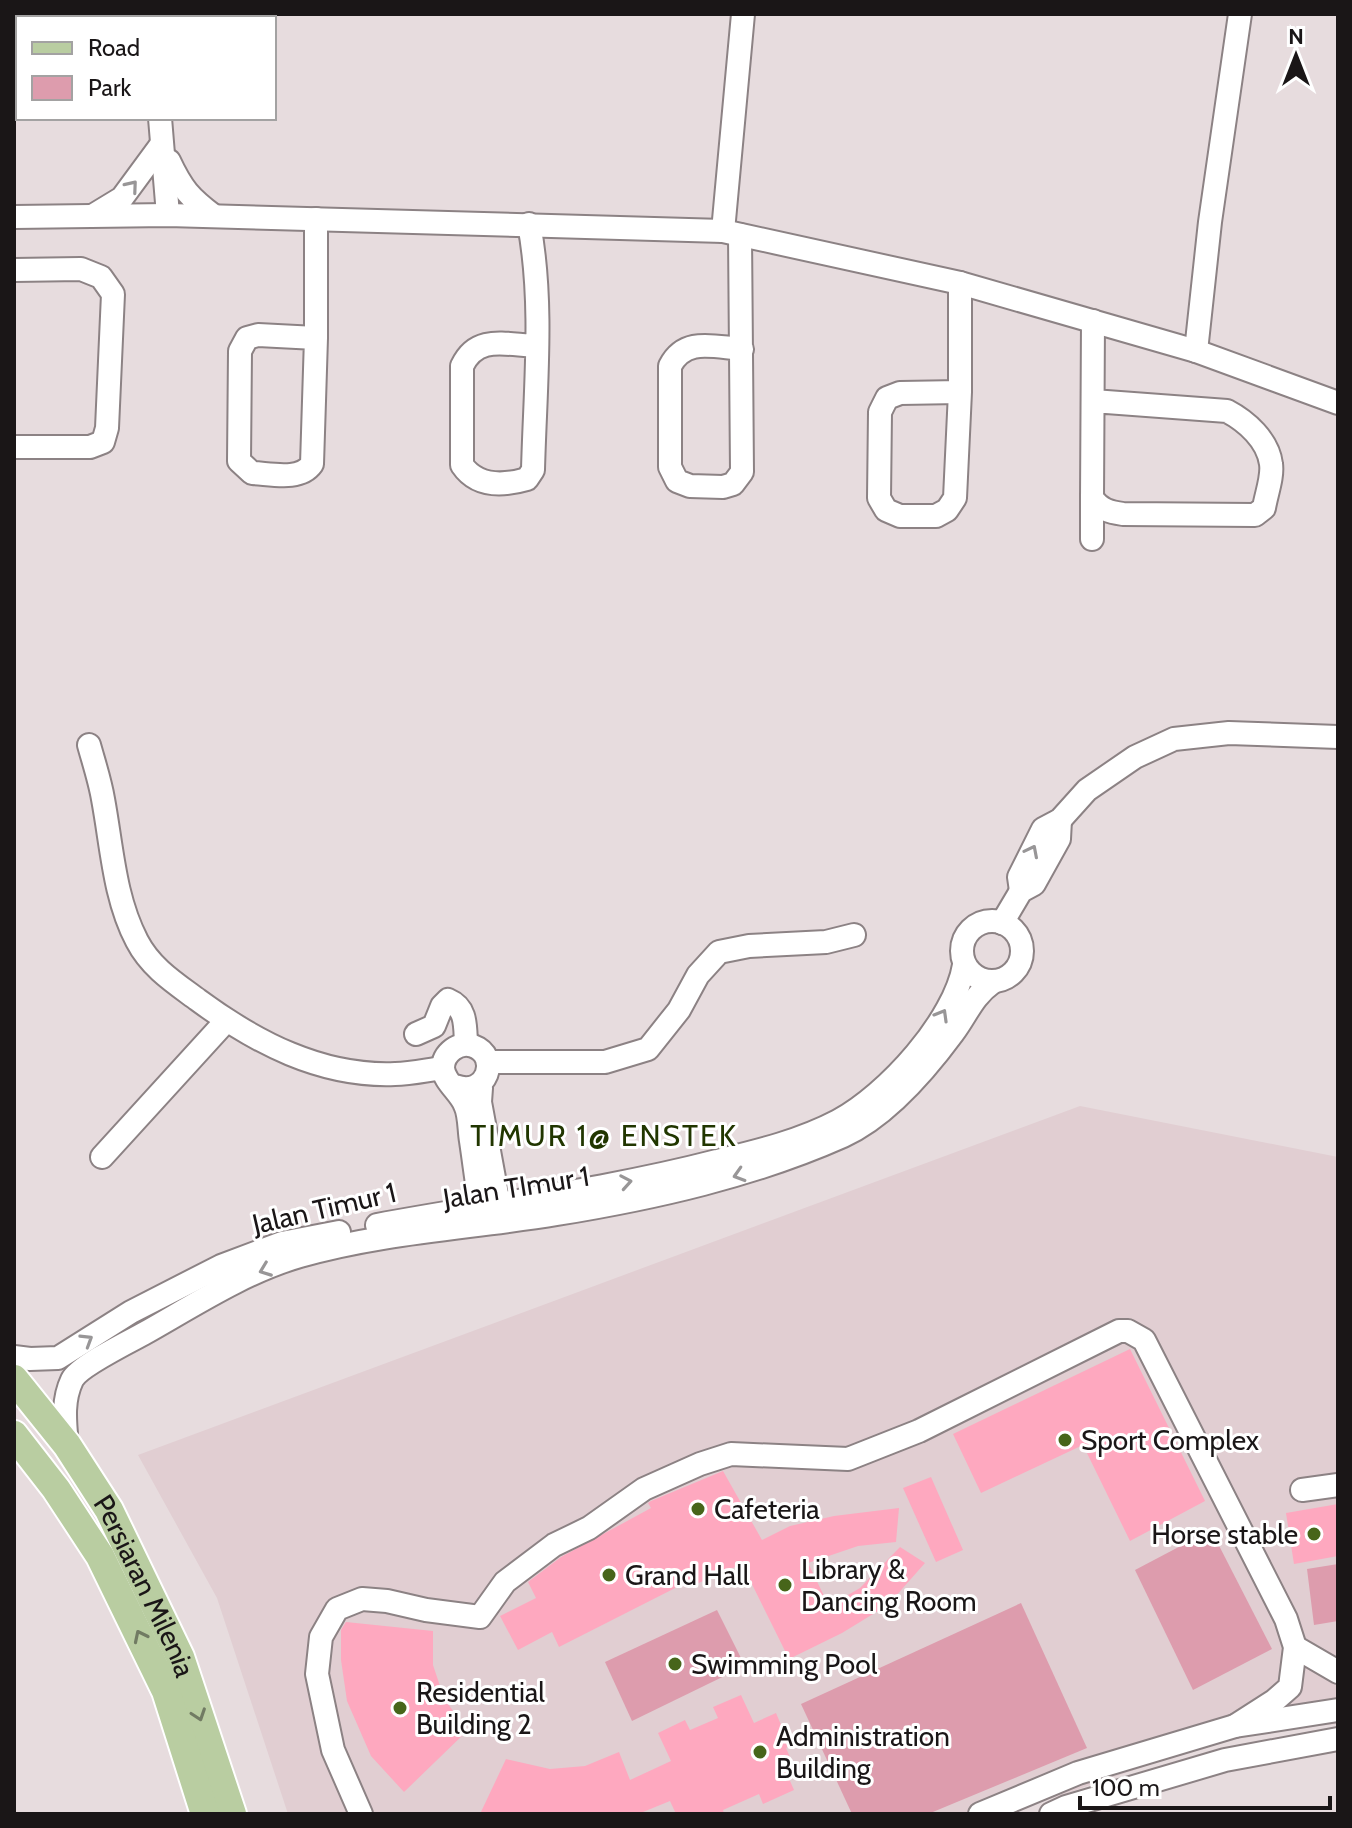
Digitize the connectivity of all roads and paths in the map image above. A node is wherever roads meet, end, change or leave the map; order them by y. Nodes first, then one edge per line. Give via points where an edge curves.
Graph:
1 (743, 14) edge
2 (1240, 14) edge
3 (160, 120) edge
4 (161, 145) junction
5 (168, 215) junction
6 (91, 216) junction
7 (215, 216) junction
8 (14, 217) edge
9 (316, 219) junction
10 (529, 224) junction
11 (732, 233) junction
12 (14, 270) edge
13 (960, 283) junction
14 (1093, 321) junction
15 (316, 338) junction
16 (537, 346) junction
17 (742, 349) junction
18 (1196, 351) junction
19 (960, 392) junction
20 (1093, 401) junction
21 (1338, 403) edge
22 (14, 447) edge
23 (1092, 498) junction
24 (1092, 539) dead end
25 (1338, 737) edge
26 (89, 745) dead end
27 (1002, 923) junction
28 (854, 935) dead end
29 (964, 965) junction
30 (993, 982) junction
31 (226, 1021) junction
32 (416, 1034) dead end
33 (466, 1044) junction
34 (485, 1072) junction
35 (449, 1077) junction
36 (102, 1157) dead end
37 (491, 1214) junction
38 (14, 1357) edge
39 (14, 1379) edge
40 (14, 1435) edge
41 (67, 1445) junction
42 (1338, 1485) edge
43 (1302, 1490) dead end
44 (1295, 1647) junction
45 (1338, 1672) edge
46 (1338, 1710) edge
47 (1235, 1726) junction
48 (1338, 1739) edge
49 (205, 1814) edge
50 (232, 1814) edge
51 (361, 1814) edge
52 (980, 1814) edge
53 (1051, 1814) edge

1 - 11 street
2 - 18 street
3 - 4 street
4 - 5 street
6 -> 4 street via 122,198
4 - 7 street via 189,198
5 - 6 street
5 - 7 street
6 - 8 street
7 - 9 street
9 - 10 street
9 - 15 street
10 - 11 street
10 - 16 street
11 - 13 street
11 - 17 street
12 - 22 street via 81,269 101,277 113,294 103,442 90,447
13 - 14 street
13 - 19 street
14 - 18 street
14 - 20 street
15 - 15 street via 312,464 295,475 252,473 239,461 240,351 247,338 258,335
16 - 16 street via 533,470 527,479 513,483 470,477 462,465 462,366 469,351 482,344
17 - 17 street via 742,472 723,487 677,481 670,467 670,366 677,353 690,346
18 - 21 street
19 - 19 street via 955,498 936,516 900,516 886,510 879,498 880,412 887,398
20 - 23 street
20 - 23 street via 1227,411 1247,422 1271,464 1264,508 1255,515 1123,514 1109,512
23 - 24 street
25 - 27 street via 1229,733 1174,739 1135,757 1087,790 1060,820 1059,839 1034,884 1021,891
26 - 31 street via 117,886 137,941 155,968
27 - 29 street via 982,922 966,935
27 - 30 street via 1020,938 1022,950 1014,972
28 - 34 street via 719,952 648,1049 605,1062
29 - 30 street via 977,978
37 -> 29 street, Jalan Timur 1 via 779,1145 839,1120 877,1093 926,1044 961,982
30 -> 37 street, Jalan TImur 1 via 977,993 938,1053 886,1108 848,1134 731,1178 557,1214
31 - 35 street via 298,1059 331,1068
31 - 36 street
32 - 33 street via 434,1026 448,1000 463,1013
33 - 34 street via 480,1050
33 - 35 street via 447,1054
34 - 35 street via 468,1089
34 - 37 street via 480,1102
35 - 37 street via 466,1106
38 -> 37 street, Jalan Timur 1 via 58,1358 131,1312 221,1266 282,1243
37 -> 41 street, Jalan TImur 1 via 298,1257 252,1275 115,1349 73,1377 64,1405
39 - 41 main road, Persiaran Milenia
49 -> 40 main road via 166,1691 100,1556
41 -> 50 main road, Persiaran Milenia via 109,1510 180,1657
42 - 43 street
44 - 45 street
44 - 47 street via 1290,1687
44 - 51 street via 1286,1619 1144,1340 1119,1331 919,1431 848,1459 731,1454 644,1489 505,1582 480,1617 362,1599 337,1609 321,1637 317,1674 333,1750
46 - 47 street
47 - 52 street via 1078,1773
48 - 53 street via 1225,1760

